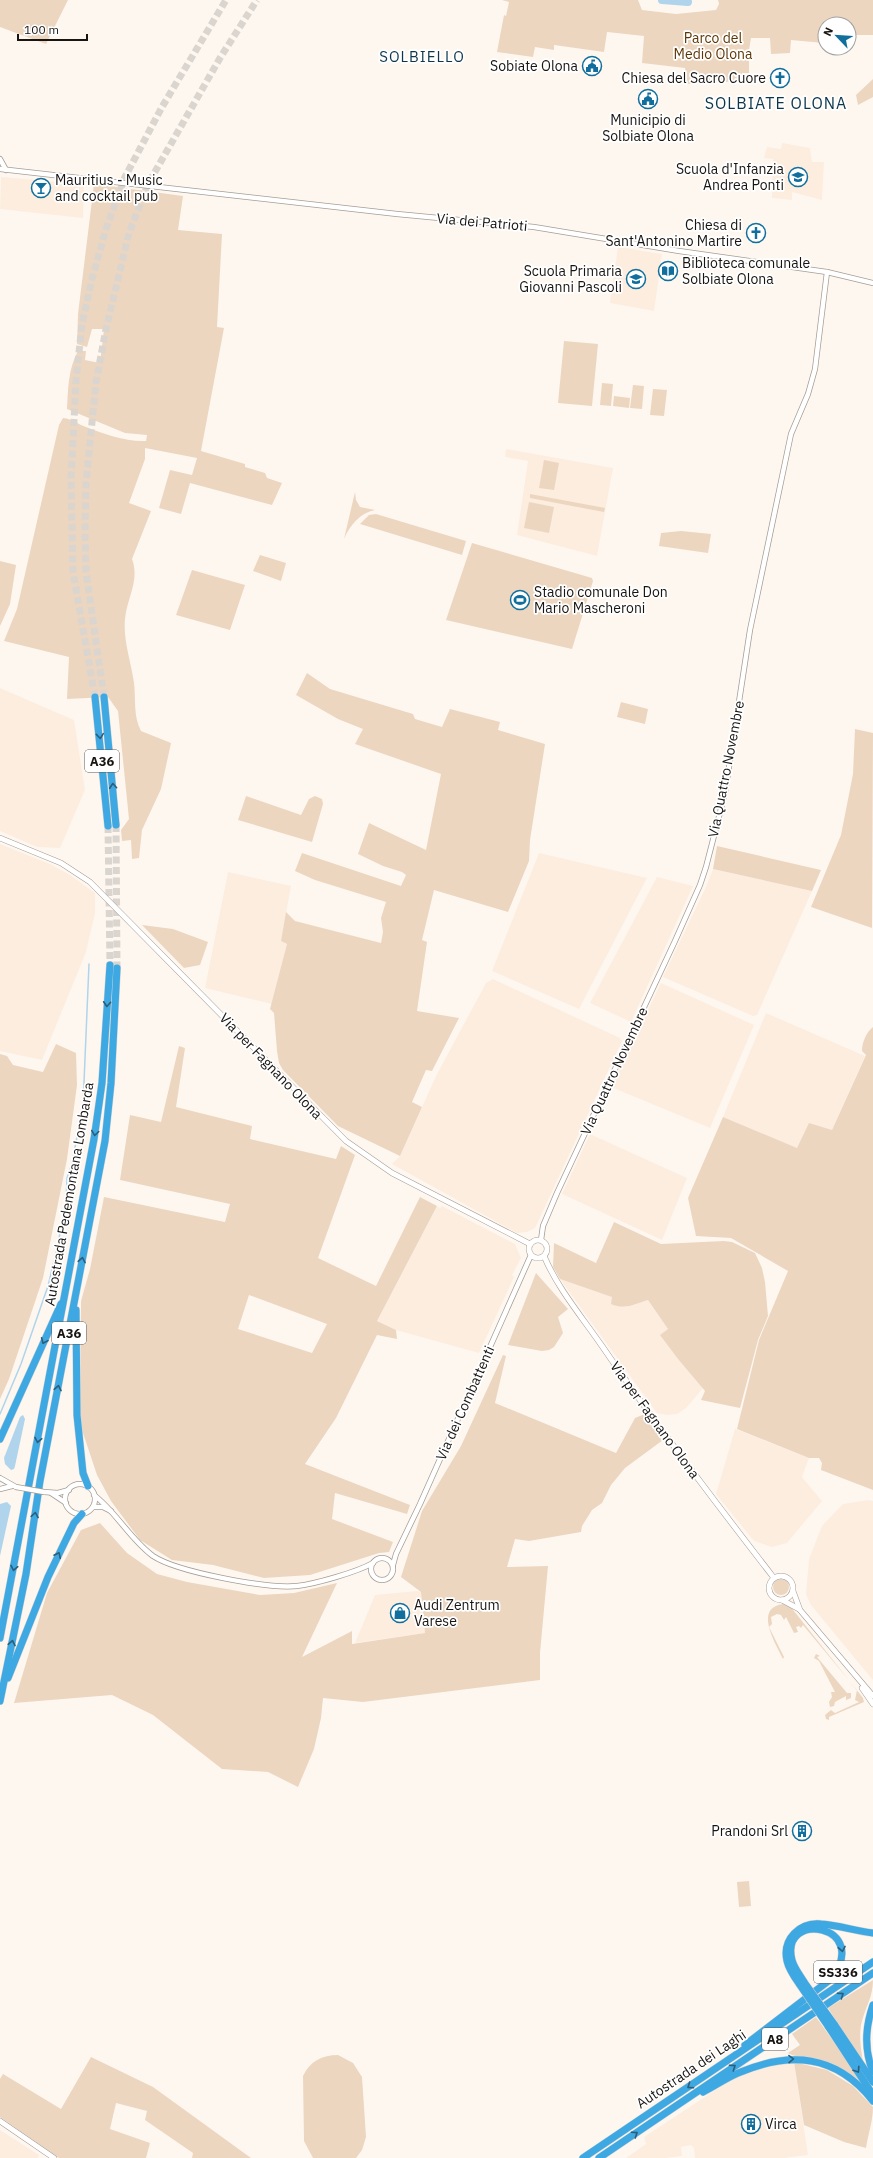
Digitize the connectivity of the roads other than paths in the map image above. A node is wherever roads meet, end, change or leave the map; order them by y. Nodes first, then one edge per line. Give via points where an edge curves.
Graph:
1 (0, 159) edge
2 (1, 167) edge
3 (827, 272) junction
4 (873, 284) edge
5 (95, 697) tunnel mouth
6 (104, 697) tunnel mouth
7 (116, 825) tunnel mouth
8 (108, 826) tunnel mouth
9 (0, 838) edge
10 (541, 1240) junction
11 (530, 1244) junction
12 (531, 1255) junction
13 (544, 1256) junction
14 (66, 1293) junction
15 (76, 1293) junction
16 (0, 1439) edge
17 (0, 1478) edge
18 (14, 1486) junction
19 (88, 1486) junction
20 (0, 1489) edge
21 (69, 1490) junction
22 (51, 1493) junction
23 (94, 1495) junction
24 (66, 1503) junction
25 (93, 1507) junction
26 (113, 1512) junction
27 (82, 1514) junction
28 (398, 1549) junction
29 (385, 1558) junction
30 (372, 1563) junction
31 (393, 1565) junction
32 (358, 1570) junction
33 (372, 1575) junction
34 (774, 1578) junction
35 (793, 1591) junction
36 (782, 1600) junction
37 (800, 1610) junction
38 (0, 1638) edge
39 (854, 1676) junction
40 (873, 1696) edge
41 (1, 1698) edge
42 (873, 1704) edge
43 (873, 1933) edge
44 (873, 1962) edge
45 (873, 1973) edge
46 (802, 1984) junction
47 (873, 2005) edge
48 (831, 2025) junction
49 (734, 2056) junction
50 (873, 2072) edge
51 (873, 2082) edge
52 (873, 2094) edge
53 (873, 2101) edge
54 (678, 2105) junction
55 (0, 2121) edge
56 (54, 2158) edge
57 (583, 2158) edge
58 (600, 2158) edge

1 - 2 street
2 - 3 street, Via dei Patrioti via 6,170 87,180 534,227
3 - 4 street, Via dei Patrioti
3 - 10 street, Via Quattro Novembre via 815,369 808,394 791,434 750,630 722,805 706,868 672,947 557,1193 543,1226
5 -> 8 highway, A36
7 -> 6 highway, A36
9 - 11 main road, Via per Fagnano Olona via 61,863 90,882 346,1141 392,1173
10 - 11 main road via 535,1240
10 - 13 main road, Via per Fagnano Olona via 547,1246
11 - 12 main road via 528,1250
12 - 13 main road via 539,1258
12 - 28 street, Via dei Combattenti
13 - 34 main road, Via per Fagnano Olona via 552,1274 618,1369
15 -> 14 highway, Autostrada Pedemontana Lombarda / A36 via 105,1141 111,1083 114,966 95,1132
14 -> 16 highway
14 -> 38 highway, Autostrada Pedemontana Lombarda / A36
15 - 19 highway via 77,1415 83,1473
41 -> 15 highway, Autostrada Pedemontana Lombarda / A36 via 26,1574 40,1481
17 - 18 street
18 - 20 street
18 - 22 street, bridge
19 - 21 street via 76,1485
19 - 23 street
21 - 22 street
21 - 24 street
22 - 24 street
23 - 25 street
23 - 26 street, Via dei Combattenti
24 - 27 street via 72,1511
25 - 26 street via 103,1507
25 - 27 street
26 - 32 street, Via dei Combattenti via 146,1550 178,1568 274,1586 315,1583
41 -> 27 highway via 48,1577 74,1523
28 - 29 street, Via dei Combattenti
28 - 31 street, Via dei Combattenti
29 - 30 street, Via dei Combattenti
29 - 31 street
30 - 32 street, Via dei Combattenti
30 - 33 street
31 - 33 street, Via dei Combattenti via 393,1572 388,1579 379,1580
32 - 33 street
34 - 35 main road via 787,1577 792,1582
34 - 36 main road via 769,1591 773,1597
35 - 36 main road via 789,1597
35 - 37 main road
36 - 37 main road
37 - 39 main road
39 - 40 main road
39 - 42 main road
43 - 46 highway via 820,1923 795,1932 787,1945 786,1953 792,1972
44 - 49 highway, Autostrada dei Laghi / A8
54 -> 45 highway, Autostrada dei Laghi / A8
46 - 48 highway, bridge
46 -> 49 highway, SS336 via 792,1961 791,1953 795,1940 805,1931 828,1929 841,1942 844,1954 838,1972 751,2039
47 - 50 highway via 867,2023 866,2039 867,2055
48 - 51 highway
48 -> 52 highway
49 -> 57 highway, Autostrada dei Laghi / A8
54 -> 53 highway via 736,2074 784,2060 813,2060 838,2069 861,2087
58 -> 54 highway, Autostrada dei Laghi / A8
55 - 56 main road

